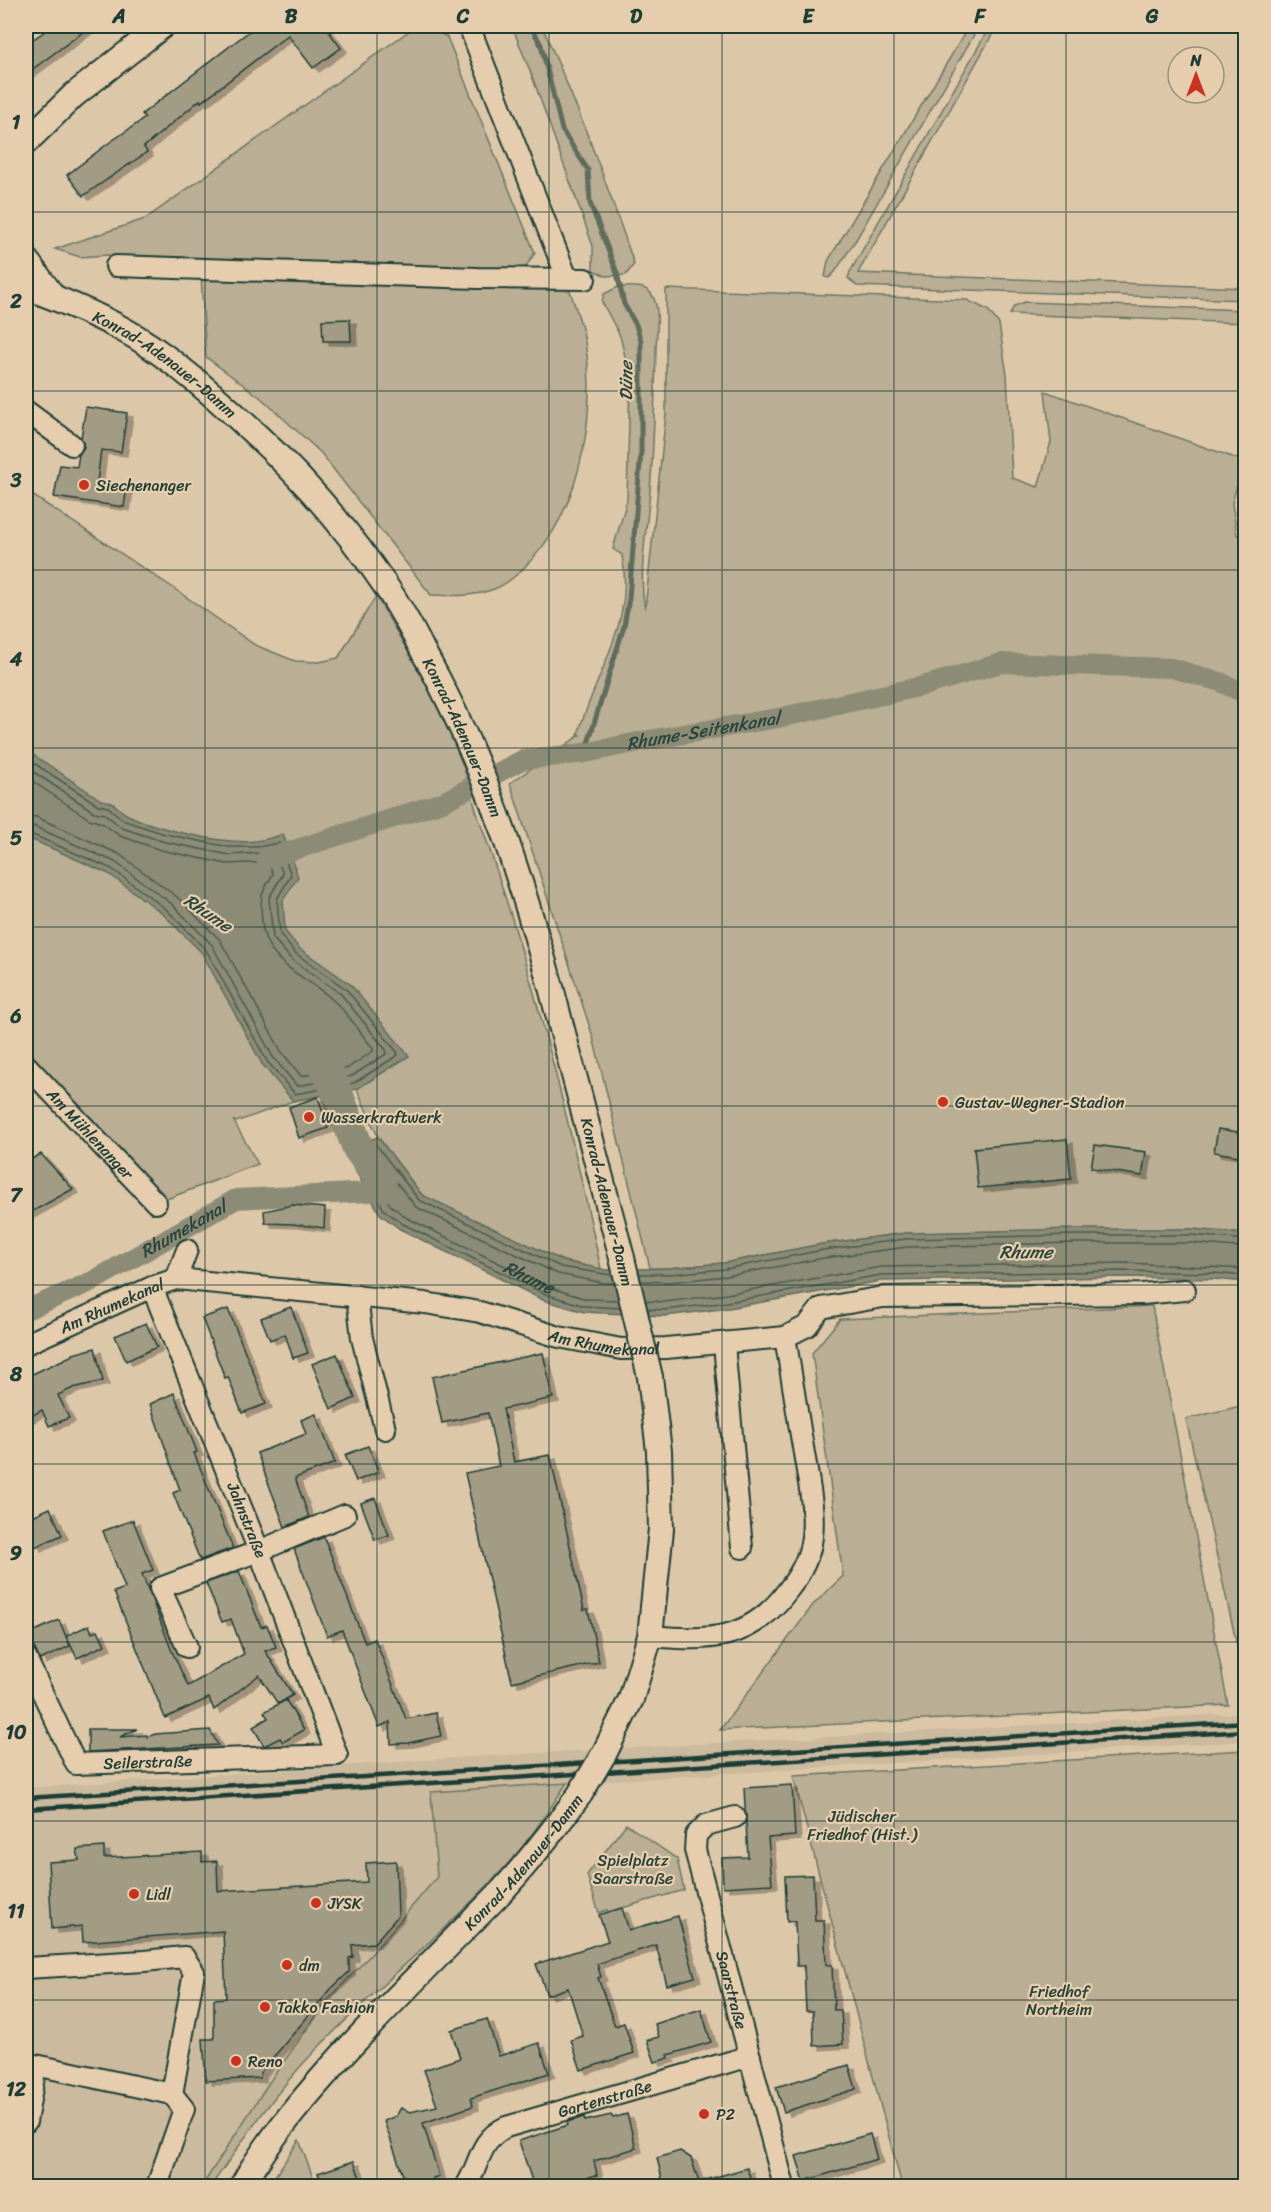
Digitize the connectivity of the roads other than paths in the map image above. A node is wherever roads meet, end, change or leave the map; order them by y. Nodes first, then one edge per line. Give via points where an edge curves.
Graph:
1 (162, 26) edge
2 (469, 26) edge
3 (26, 143) edge
4 (26, 260) edge
5 (116, 266) dead end
6 (26, 286) edge
7 (54, 297) junction
8 (26, 411) edge
9 (72, 445) dead end
10 (26, 1065) edge
11 (156, 1203) dead end
12 (188, 1250) dead end
13 (176, 1279) junction
14 (152, 1287) junction
15 (1185, 1290) dead end
16 (357, 1296) junction
17 (785, 1337) junction
18 (26, 1344) edge
19 (724, 1344) junction
20 (385, 1429) dead end
21 (345, 1515) dead end
22 (741, 1548) dead end
23 (259, 1551) junction
24 (650, 1636) junction
25 (188, 1647) dead end
26 (26, 1658) edge
27 (337, 1755) joint
28 (735, 1817) dead end
29 (26, 1968) edge
30 (750, 2056) junction
31 (31, 2064) edge
32 (172, 2094) junction
33 (26, 2122) edge
34 (158, 2187) edge
35 (242, 2187) edge
36 (466, 2187) edge
37 (784, 2187) edge

1 - 3 main road via 74,95
2 - 5 street via 576,279
4 - 7 main road
6 - 7 main road, Konrad-Adenauer-Damm
7 - 24 main road, Konrad-Adenauer-Damm, bridge via 125,330 173,363 274,451 387,589 465,731 524,891 650,1377 661,1501
8 - 9 street
10 - 11 street, Am Mühlenanger
12 - 13 street
13 - 14 street, Am Rhumekanal
13 - 16 street, Am Rhumekanal
14 - 18 street, Am Rhumekanal
14 - 23 street, Jahnstraße
15 - 17 street via 1142,1294 882,1297 821,1308 807,1326
16 - 19 street, Am Rhumekanal via 480,1312 559,1337 621,1349
16 - 20 street via 362,1338
17 - 19 street, Am Rhumekanal
17 - 24 street via 811,1501 812,1538 801,1573 775,1608 748,1627 721,1637 693,1640
19 - 22 street
21 - 23 street
23 - 25 street via 160,1588
23 - 27 street, Jahnstraße
24 - 35 main road, Konrad-Adenauer-Damm, bridge via 632,1699 605,1752 544,1843 314,2086
26 - 27 street, Seilerstraße via 76,1764
28 - 30 street, Saarstraße via 706,1825 696,1834 695,1850
29 - 32 street via 184,1957 194,1972
30 - 36 street, Gartenstraße via 506,2127 494,2133 484,2146
30 - 37 street, Saarstraße
31 - 32 street
31 - 33 street
32 - 34 street via 184,2109

